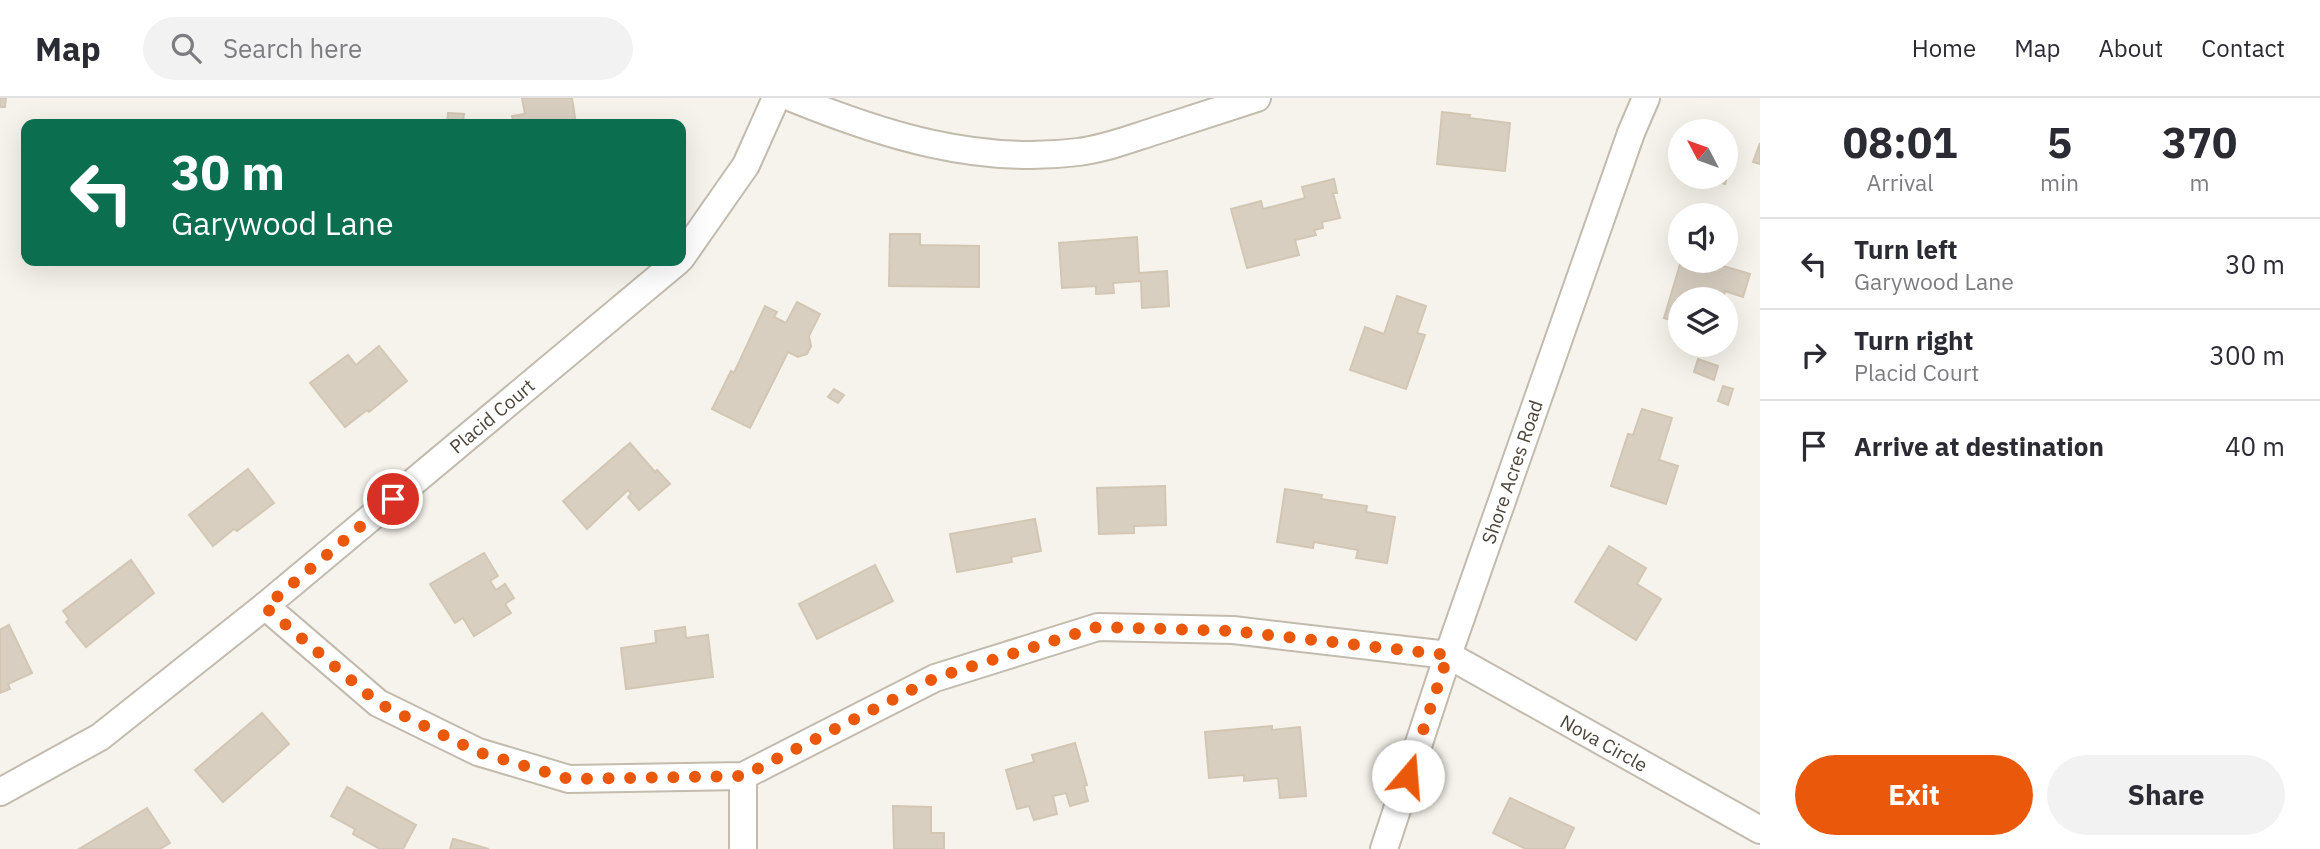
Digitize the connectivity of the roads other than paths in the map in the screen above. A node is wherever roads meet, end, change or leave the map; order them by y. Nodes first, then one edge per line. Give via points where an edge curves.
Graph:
1 (776, 98) edge
2 (792, 98) edge
3 (1257, 98) edge
4 (1646, 98) edge
5 (686, 249) edge
6 (671, 266) edge
7 (265, 607) junction
8 (1448, 655) junction
9 (743, 776) junction
10 (0, 792) edge
11 (1760, 830) edge
12 (743, 849) edge
13 (1384, 849) edge

1 - 5 street, Placid Court via 746,165
2 - 3 street via 898,136 1017,157 1080,152
4 - 8 street, Shore Acres Road
6 - 7 street, Placid Court
7 - 9 street via 378,703 478,752 569,779
7 - 10 street, Placid Court via 100,737
8 - 9 street via 1233,631 1097,627 935,678
8 - 11 street, Nova Circle
8 - 13 street, Shore Acres Road
9 - 12 street

